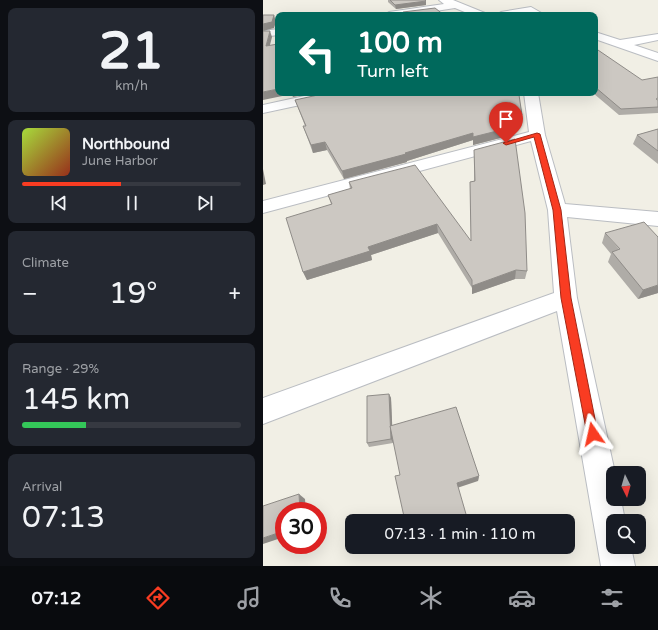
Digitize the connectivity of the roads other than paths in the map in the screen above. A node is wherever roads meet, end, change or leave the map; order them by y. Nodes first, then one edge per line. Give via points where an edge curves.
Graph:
1 (444, 0) edge
2 (456, 5) junction
3 (535, 8) edge
4 (409, 12) edge
5 (474, 12) edge
6 (516, 12) edge
7 (275, 32) edge
8 (263, 34) edge
9 (598, 36) edge
10 (658, 37) edge
11 (621, 43) junction
12 (658, 57) edge
13 (323, 96) edge
14 (531, 96) edge
15 (263, 109) edge
16 (537, 134) junction
17 (263, 207) edge
18 (557, 210) junction
19 (658, 219) edge
20 (566, 298) junction
21 (263, 411) edge
22 (608, 514) edge
23 (616, 554) edge
24 (618, 566) edge

1 - 2 street
2 - 4 street
2 - 5 street
3 - 6 street
7 - 8 street
9 - 11 street
10 - 11 street
11 - 12 street
13 - 15 street
14 - 16 street
16 - 17 street
16 - 18 street
18 - 19 street
18 - 20 street
20 - 21 street
20 - 22 street
23 - 24 street

